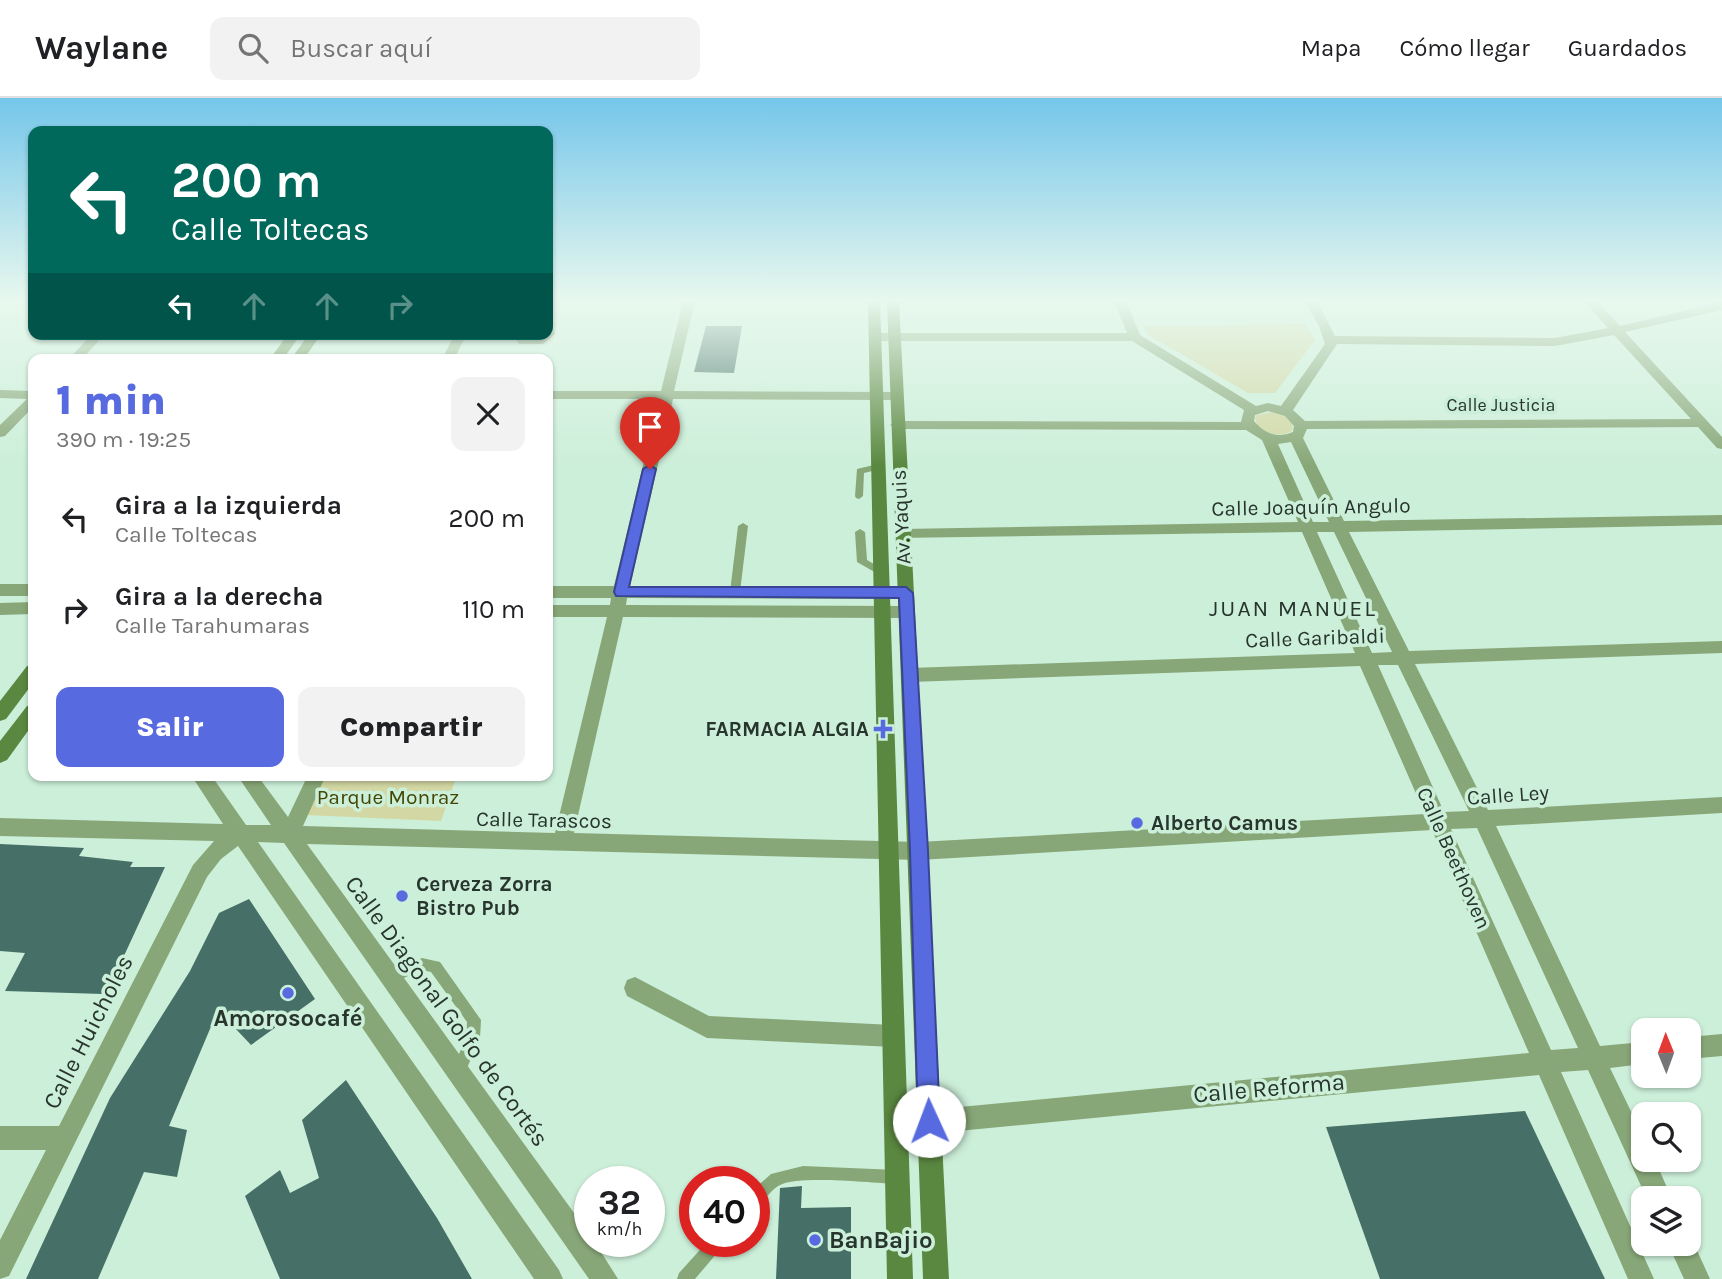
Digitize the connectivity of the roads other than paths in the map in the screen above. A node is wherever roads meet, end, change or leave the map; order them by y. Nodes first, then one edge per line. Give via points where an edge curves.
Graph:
1 (677, 356) edge
2 (881, 356) edge
3 (888, 356) edge
4 (1166, 356) edge
5 (1324, 356) edge
6 (1640, 356) edge
7 (0, 382) edge
8 (28, 383) edge
9 (553, 383) edge
10 (669, 389) junction
11 (876, 389) junction
12 (896, 390) junction
13 (0, 394) edge
14 (553, 395) edge
15 (28, 397) edge
16 (28, 402) edge
17 (1253, 410) junction
18 (1285, 411) junction
19 (1702, 423) junction
20 (897, 425) junction
21 (1249, 426) junction
22 (1298, 431) junction
23 (0, 433) edge
24 (1268, 438) junction
25 (1722, 445) edge
26 (878, 467) junction
27 (859, 495) dead end
28 (1722, 520) edge
29 (743, 526) dead end
30 (1339, 527) junction
31 (1308, 528) junction
32 (860, 532) dead end
33 (902, 534) junction
34 (0, 590) edge
35 (28, 590) edge
36 (553, 592) edge
37 (621, 592) junction
38 (736, 592) junction
39 (882, 592) junction
40 (906, 602) junction
41 (28, 608) edge
42 (0, 609) edge
43 (553, 611) edge
44 (617, 611) junction
45 (1722, 647) edge
46 (1403, 658) junction
47 (1366, 659) junction
48 (910, 675) junction
49 (28, 678) edge
50 (0, 714) edge
51 (28, 718) edge
52 (0, 755) edge
53 (204, 781) edge
54 (250, 781) edge
55 (314, 781) edge
56 (1722, 805) edge
57 (1483, 820) junction
58 (1438, 823) junction
59 (0, 827) edge
60 (239, 834) junction
61 (289, 836) junction
62 (562, 843) junction
63 (888, 851) junction
64 (919, 851) junction
65 (392, 977) junction
66 (635, 988) dead end
67 (893, 1036) junction
68 (1722, 1045) edge
69 (1701, 1047) edge
70 (1631, 1054) edge
71 (1594, 1057) junction
72 (1545, 1062) junction
73 (459, 1070) junction
74 (929, 1121) junction
75 (896, 1125) junction
76 (0, 1138) edge
77 (64, 1138) junction
78 (897, 1177) junction
79 (770, 1185) edge
80 (1654, 1186) edge
81 (1686, 1256) edge
82 (704, 1257) edge
83 (0, 1267) edge
84 (550, 1279) edge
85 (605, 1279) edge
86 (685, 1279) edge
87 (900, 1279) edge
88 (936, 1279) edge
89 (1641, 1279) edge
90 (1697, 1279) edge

1 - 10 street
2 - 11 street, Av. Yaquis
3 - 12 street, Av. Yaquis
4 - 17 street
5 - 18 street
6 - 19 street
7 - 8 street
9 - 10 street
10 - 11 street
10 - 14 street
10 - 37 street
11 - 12 street
11 - 26 street, Av. Yaquis
12 - 20 street, Av. Yaquis
13 - 15 street
16 - 23 street
17 - 18 street
17 - 21 street via 1247,417
18 - 22 street via 1297,418
19 - 22 street, Calle Justicia
19 - 25 street
20 - 21 street
20 - 33 street, Av. Yaquis
21 - 24 street
22 - 24 street, Calle Justicia via 1281,440
22 - 30 street, Calle Beethoven
24 - 31 street, Calle Beethoven
26 - 27 lane via 860,471
26 - 39 street, Av. Yaquis
28 - 30 street, Calle Joaquín Angulo
29 - 38 lane
30 - 31 street, Calle Joaquín Angulo
30 - 46 street, Calle Beethoven
31 - 33 street, Calle Joaquín Angulo
31 - 47 street, Calle Beethoven
32 - 39 lane via 862,562
33 - 40 street, Av. Yaquis
34 - 35 street
36 - 37 street
37 - 38 street
37 - 44 street
38 - 39 street
39 - 40 street
39 - 44 street
39 - 63 street, Av. Yaquis
40 - 48 street, Av. Yaquis
41 - 42 street
43 - 44 street
44 - 62 street
45 - 46 street, Calle Garibaldi
46 - 47 street, Calle Garibaldi
46 - 57 street, Calle Beethoven
47 - 48 street, Calle Garibaldi
47 - 58 street, Calle Beethoven
48 - 64 street, Av. Yaquis
49 - 50 street
51 - 52 street
53 - 60 street
54 - 61 street, Calle Diagonal Golfo de Cortés
55 - 61 street
56 - 57 street, Calle Ley
57 - 58 street, Calle Ley
57 - 71 street, Calle Beethoven
58 - 64 street, Calle Ley
58 - 72 street, Calle Beethoven
59 - 60 street, Calle Tarascos
60 - 61 street, Calle Tarascos
60 - 77 street, Calle Huicholes via 200,871
60 - 84 street
61 - 62 street, Calle Tarascos
61 - 65 street, Calle Diagonal Golfo de Cortés
62 - 63 street, Calle Tarascos
63 - 64 street, Calle Tarascos
63 - 67 street, Av. Yaquis
64 - 74 street, Av. Yaquis
65 - 73 street, Calle Diagonal Golfo de Cortés
65 - 73 lane via 422,964 435,966 474,1020 473,1038
66 - 67 street via 707,1027
67 - 75 street, Av. Yaquis
68 - 69 street
70 - 71 street, Calle Reforma
71 - 72 street, Calle Reforma
71 - 80 street, Calle Beethoven
72 - 74 street, Calle Reforma
72 - 89 street, Calle Beethoven
73 - 85 street, Calle Diagonal Golfo de Cortés
74 - 75 street, Calle Reforma
74 - 88 street, Av. Yaquis
75 - 78 street, Av. Yaquis
76 - 77 street
77 - 83 street, Calle Huicholes
78 - 79 lane via 803,1173
78 - 87 street, Av. Yaquis
81 - 90 street
82 - 86 lane

